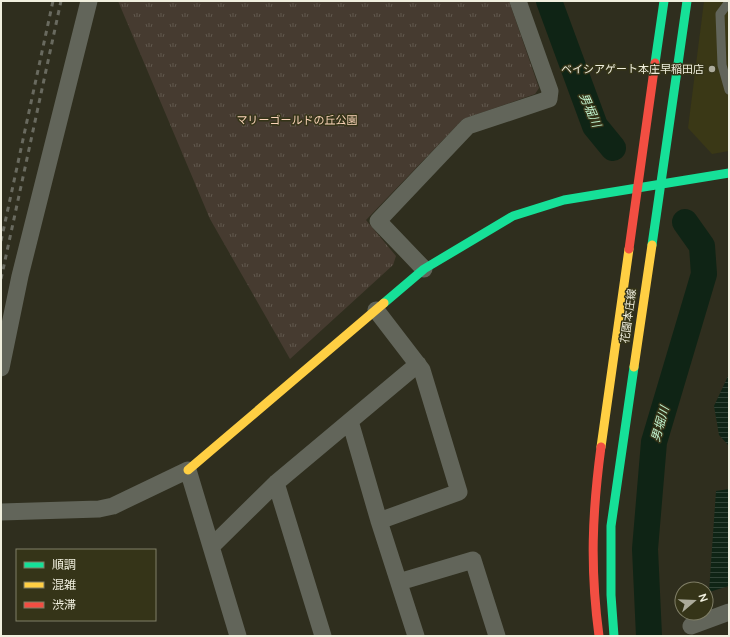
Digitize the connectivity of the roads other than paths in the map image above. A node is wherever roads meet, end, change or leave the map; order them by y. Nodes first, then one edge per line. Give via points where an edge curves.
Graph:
1 (89, 1) edge
2 (518, 1) edge
3 (664, 1) edge
4 (686, 1) edge
5 (729, 2) edge
6 (729, 90) edge
7 (729, 173) edge
8 (665, 183) junction
9 (638, 187) junction
10 (424, 269) junction
11 (376, 310) junction
12 (418, 364) junction
13 (1, 368) edge
14 (350, 421) junction
15 (188, 470) junction
16 (276, 483) junction
17 (1, 512) edge
18 (379, 521) junction
19 (212, 546) junction
20 (399, 582) junction
21 (729, 612) edge
22 (690, 631) edge
23 (238, 636) edge
24 (323, 636) edge
25 (416, 636) edge
26 (497, 636) edge
27 (599, 636) edge
28 (614, 636) edge

1 - 13 street via 20,276
2 - 10 street via 550,92 549,99 468,126 378,221
3 - 9 main road, 花園本庄線
4 - 8 main road, 花園本庄線
5 - 6 lane via 720,14 722,65
7 - 8 main road
8 - 9 main road
8 - 28 main road, 花園本庄線 via 611,526 611,613
9 - 10 main road via 564,200 513,216
9 - 27 main road, 花園本庄線 via 594,498 592,549
10 - 11 main road
11 - 12 street
11 - 15 main road
12 - 14 street
12 - 18 street via 459,492
14 - 16 street
14 - 18 street
15 - 17 street via 113,506
15 - 19 street
16 - 19 street
16 - 24 street
18 - 20 street
19 - 23 street
20 - 25 street
20 - 26 street via 472,560
21 - 22 street

